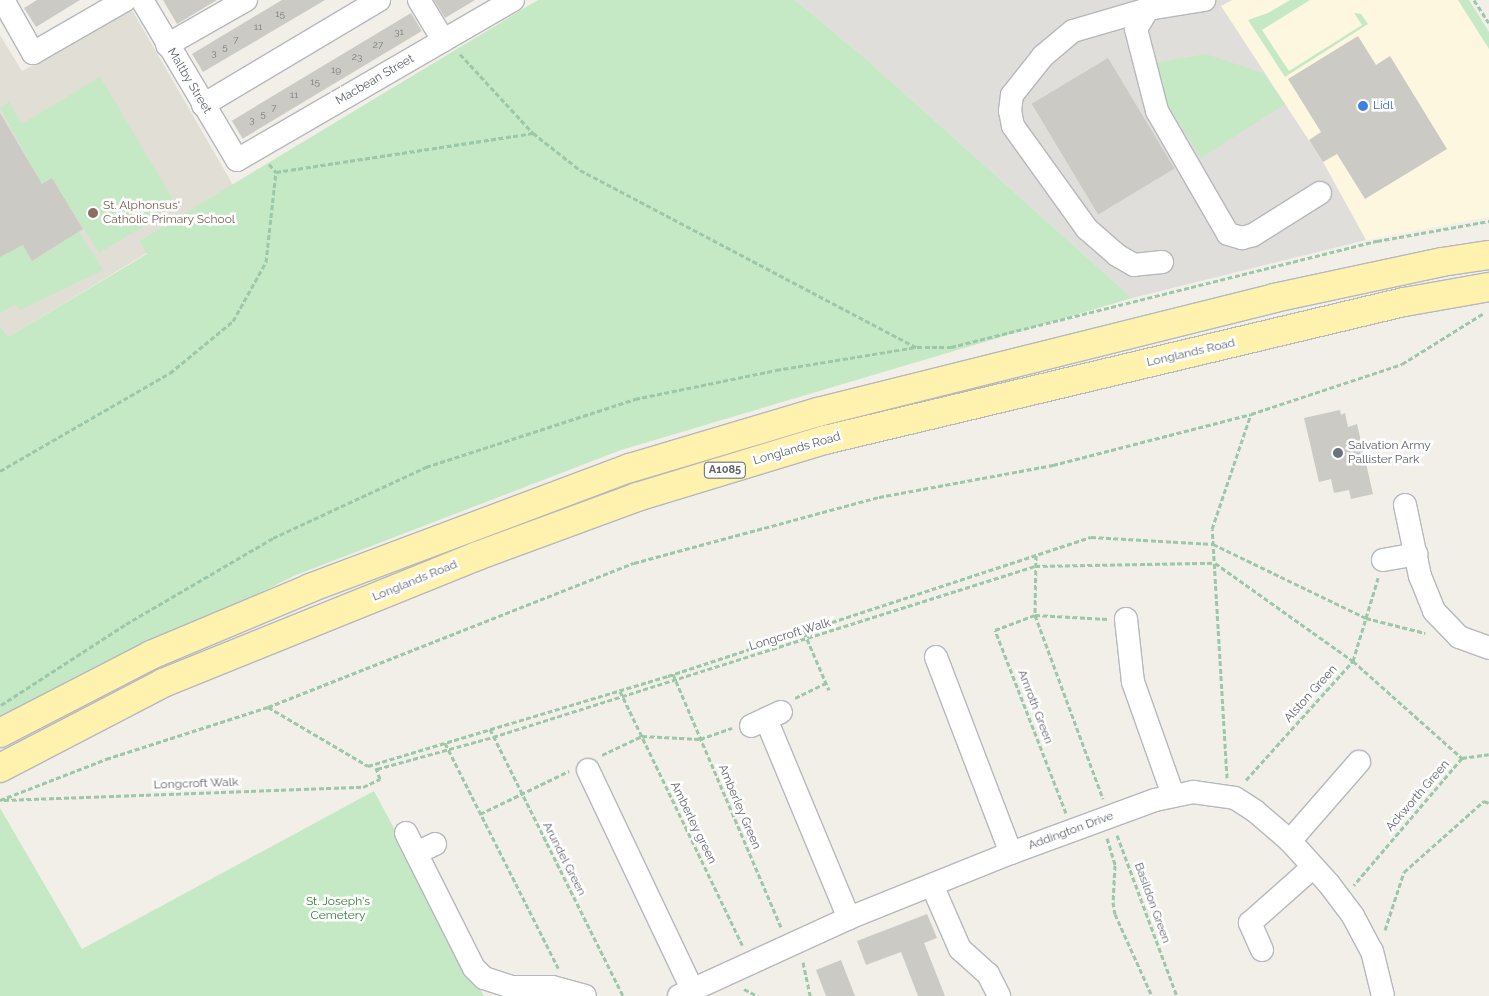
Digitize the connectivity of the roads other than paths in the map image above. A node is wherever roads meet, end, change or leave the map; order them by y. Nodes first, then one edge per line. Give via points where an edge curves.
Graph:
1 (1, 0) edge
2 (125, 0) edge
3 (142, 0) edge
4 (246, 0) edge
5 (379, 0) edge
6 (420, 0) edge
7 (513, 0) edge
8 (1204, 0) edge
9 (1148, 9) junction
10 (445, 39) junction
11 (167, 45) junction
12 (203, 104) junction
13 (237, 160) joint
14 (1320, 193) dead end
15 (1489, 255) edge
16 (1162, 262) dead end
17 (1489, 288) edge
18 (1405, 505) dead end
19 (1416, 554) junction
20 (1383, 560) road end
21 (1126, 619) road end
22 (1489, 648) edge
23 (936, 658) dead end
24 (766, 719) road end
25 (0, 733) edge
26 (1359, 762) dead end
27 (587, 765) road end
28 (0, 768) edge
29 (1173, 795) junction
30 (406, 833) dead end
31 (1290, 841) junction
32 (1011, 853) junction
33 (1313, 867) junction
34 (932, 885) junction
35 (849, 918) junction
36 (1262, 950) dead end
37 (686, 992) edge
38 (577, 993) edge
39 (1000, 996) edge
40 (1383, 996) edge

1 - 2 street via 33,53
3 - 11 street, Maltby Street
4 - 11 street
5 - 12 street
6 - 10 street
7 - 10 street, Macbean Street
8 - 9 street
9 - 14 street via 1136,30 1157,111 1228,234 1242,238 1253,235
9 - 16 street via 1094,23 1058,42 1012,95 1010,111 1013,126 1086,229 1134,265
10 - 13 street, Macbean Street
11 - 12 street, Maltby Street
12 - 13 street, Maltby Street
15 - 25 main road, A1085 via 1274,298 818,412 630,468 319,585 168,648
17 - 28 main road, Longlands Road / A1085 via 1404,302 825,440 637,497 477,556 163,683
18 - 19 street
19 - 20 street
19 - 22 street via 1434,611 1459,637
21 - 29 street via 1133,682
23 - 32 street
24 - 35 street
26 - 31 street
27 - 37 street
29 - 31 street, Addington Drive via 1193,792 1231,797 1256,811
29 - 32 street, Addington Drive
30 - 38 street via 426,848 474,968 484,978 512,987
31 - 33 street, Addington Drive
32 - 34 street, Addington Drive
33 - 36 street via 1250,924
33 - 40 street, Addington Drive via 1342,899 1374,959
34 - 35 street, Addington Drive
34 - 39 street via 960,949 988,974
35 - 37 street, Addington Drive

